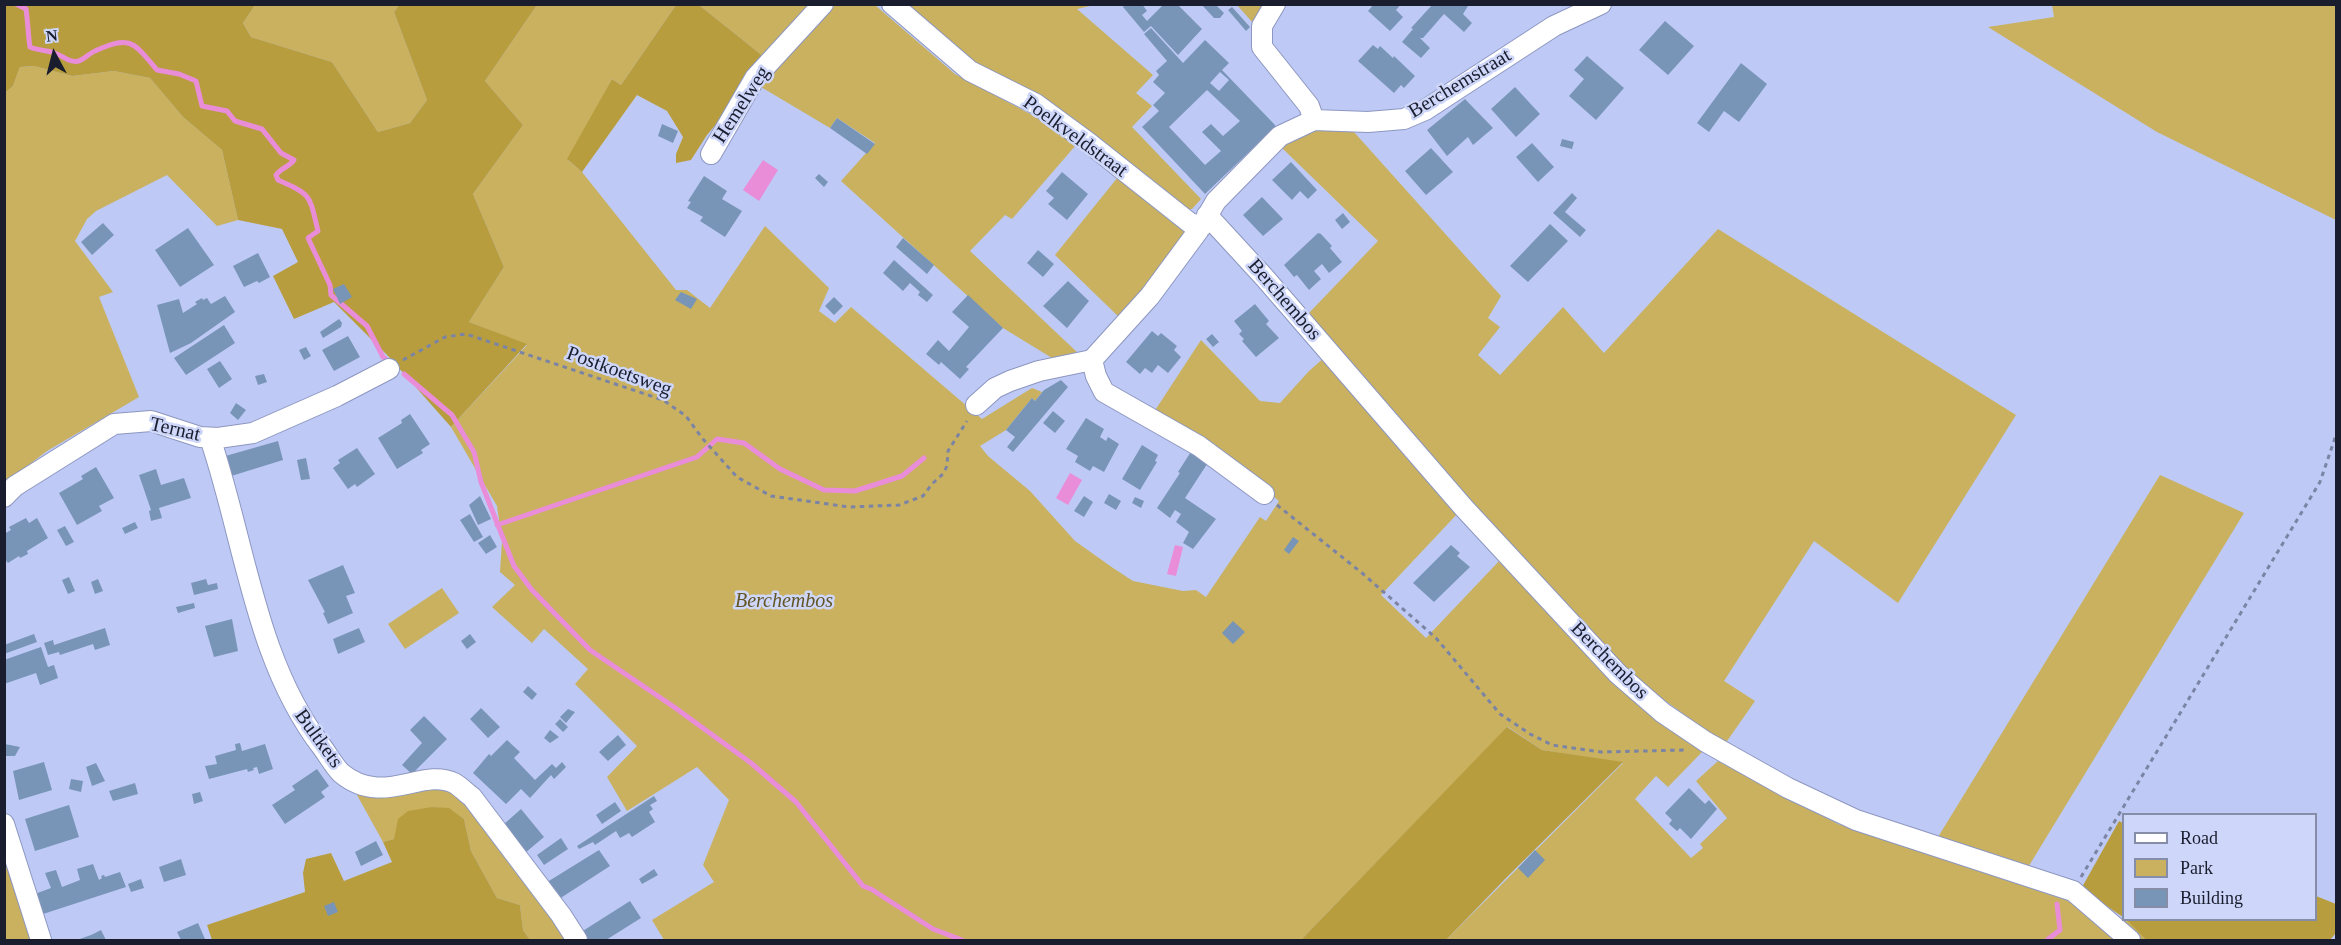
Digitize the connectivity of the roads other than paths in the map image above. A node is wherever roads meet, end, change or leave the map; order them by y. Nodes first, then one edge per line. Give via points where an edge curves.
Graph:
1 (823, 4) edge
2 (892, 4) edge
3 (1275, 4) edge
4 (1601, 4) edge
5 (1314, 120) junction
6 (711, 154) dead end
7 (1204, 221) junction
8 (1092, 360) junction
9 (389, 369) road end
10 (976, 405) road end
11 (210, 438) junction
12 (1264, 494) road end
13 (4, 497) edge
14 (4, 824) edge
15 (41, 940) edge
16 (577, 940) edge
17 (2130, 940) edge

1 - 6 street, Hemelweg via 755,78
2 - 7 street, Poelkveldstraat via 970,70 1036,104 1190,223
3 - 5 street via 1262,26 1262,47 1309,106
4 - 5 street, Berchemstraat via 1554,26 1425,110 1404,119
5 - 7 street, Berchemstraat via 1280,136 1225,190
7 - 8 street, Berchemstraat via 1150,296
7 - 17 street, Berchembos via 1272,286 1547,599 1618,674 1663,713 1788,788 1856,820 2073,891
8 - 10 street via 1010,381
8 - 12 street via 1104,392 1199,446
9 - 11 street, Ternat via 280,422 254,432
11 - 13 street, Ternat via 152,421 114,424 15,486
11 - 16 street, Bultkets via 271,657 309,730 341,772 367,788 398,787 435,779 453,783 472,797
14 - 15 street

